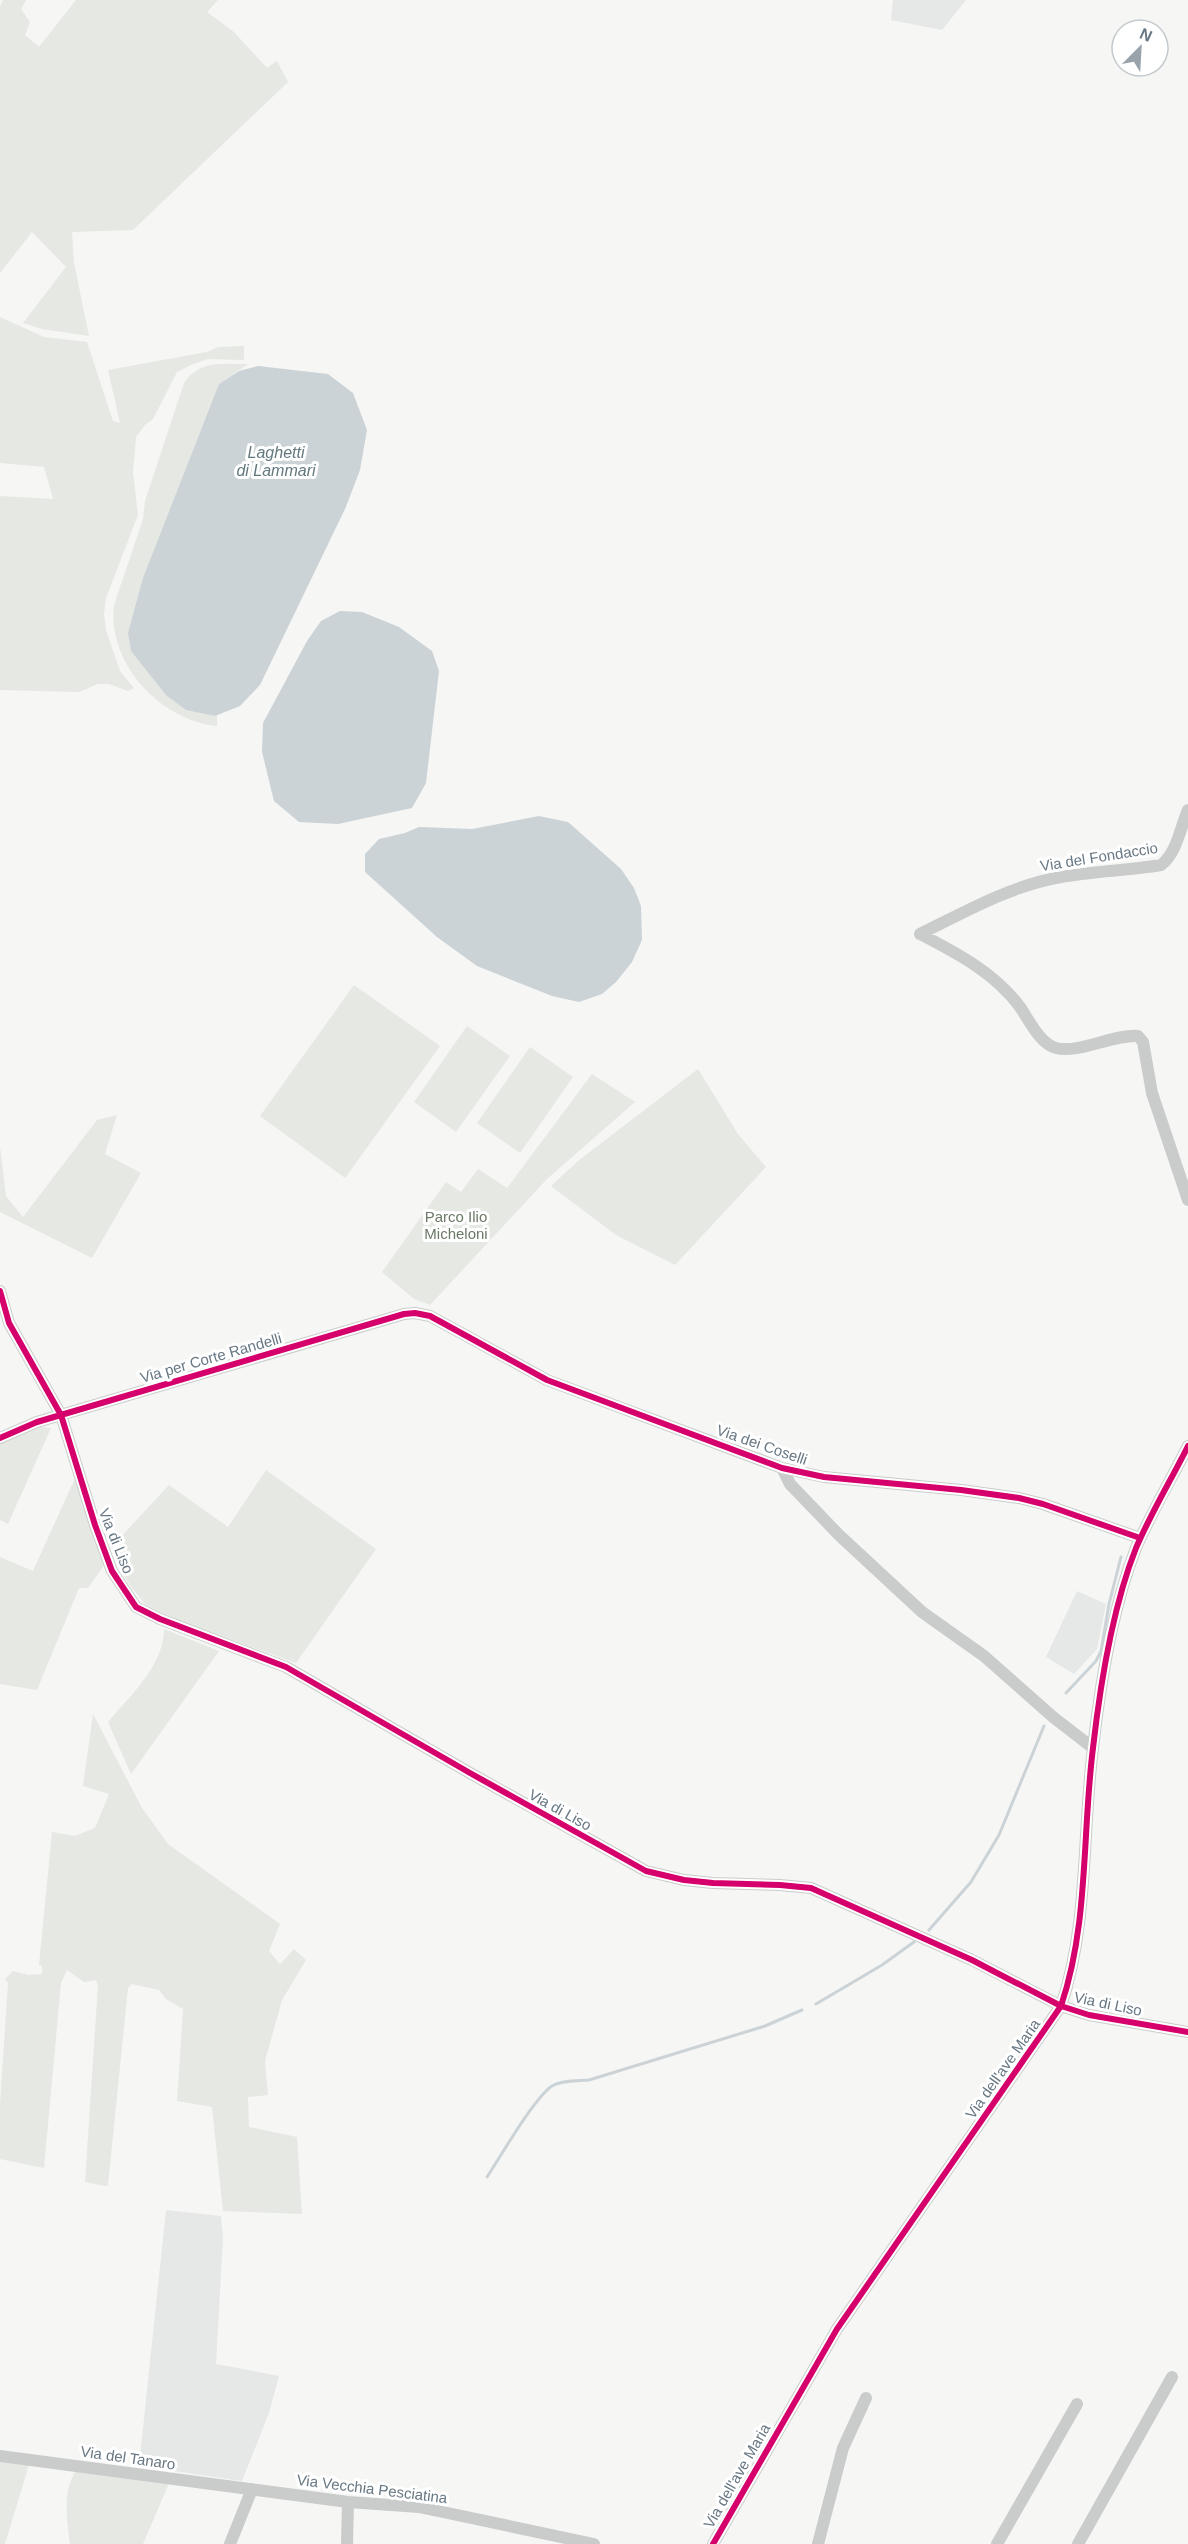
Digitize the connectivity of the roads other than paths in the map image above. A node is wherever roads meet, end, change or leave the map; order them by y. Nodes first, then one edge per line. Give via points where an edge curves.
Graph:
1 (1188, 810) edge
2 (1188, 1200) edge
3 (0, 1292) edge
4 (430, 1316) joint
5 (61, 1415) junction
6 (0, 1438) edge
7 (1188, 1446) edge
8 (782, 1468) junction
9 (1140, 1538) junction
10 (1093, 1748) junction
11 (1061, 2006) junction
12 (1188, 2032) edge
13 (1172, 2377) dead end
14 (866, 2398) dead end
15 (1077, 2404) dead end
16 (0, 2456) edge
17 (252, 2489) junction
18 (348, 2502) junction
19 (578, 2542) edge
20 (230, 2544) edge
21 (347, 2544) edge
22 (594, 2544) edge
23 (713, 2544) edge
24 (818, 2544) edge
25 (998, 2544) edge
26 (1078, 2544) edge

1 - 2 street, Via del Fondaccio via 1168,860 1161,865 1030,884 920,934 962,955 1011,995 1045,1042 1056,1048 1138,1036 1143,1042 1152,1093
3 - 5 street, Via di Liso via 9,1323
4 - 5 street, Via per Corte Randelli via 404,1314
4 - 8 street, Via dei Coselli via 548,1380
5 - 6 street, Via per Corte Randelli
5 - 11 street, Via di Liso via 112,1570 136,1607 160,1620 286,1667 646,1871 713,1883 811,1888 972,1960
7 - 9 street, Via dell'ave Maria
8 - 9 street, Via dei Coselli via 824,1478 1018,1498 1043,1503
8 - 10 street via 790,1484 839,1535 922,1612 984,1656
9 - 10 street, Via dell'ave Maria via 1117,1609
10 - 11 street, Via dell'ave Maria via 1081,1913
11 - 12 street, Via di Liso via 1089,2015
11 - 23 street, Via dell'ave Maria via 837,2329
13 - 26 street
14 - 24 street via 843,2448
15 - 25 street
16 - 17 street, Via del Tanaro
17 - 18 street, Via Vecchia Pesciatina
17 - 20 street
18 - 19 street, Via Vecchia Pesciatina via 419,2507
18 - 21 street
19 - 22 street, Via Vecchia Pesciatina

